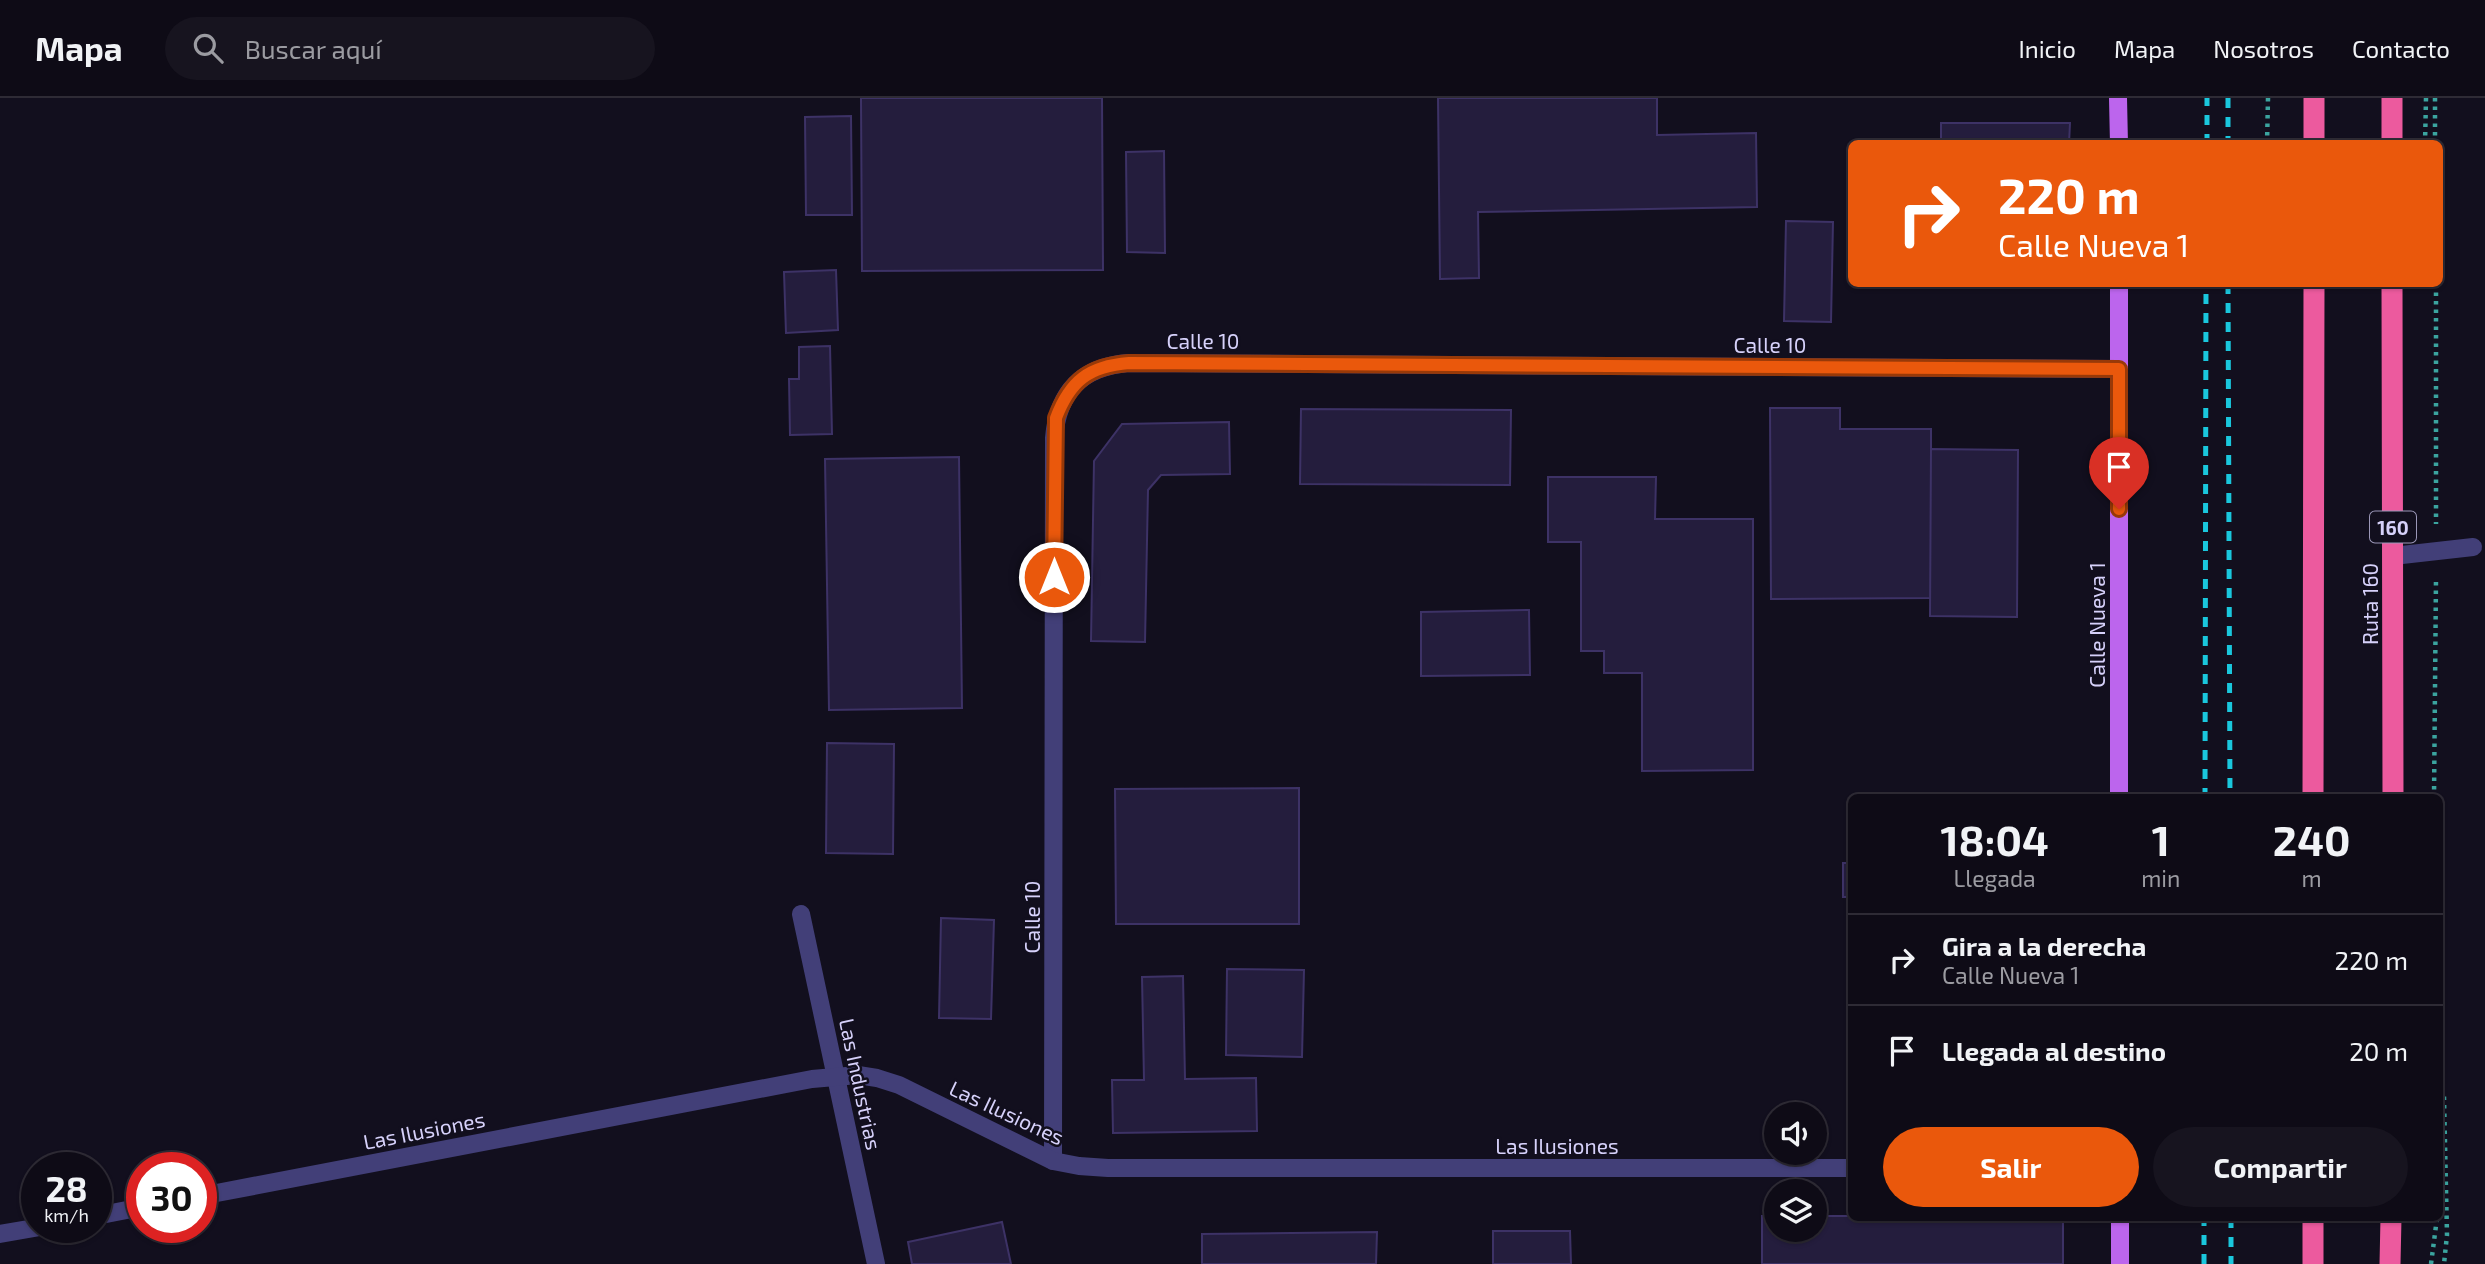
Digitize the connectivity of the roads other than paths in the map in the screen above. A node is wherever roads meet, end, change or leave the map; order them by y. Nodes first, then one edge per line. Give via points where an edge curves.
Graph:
1 (2119, 98) edge
2 (2314, 98) edge
3 (2392, 98) edge
4 (2119, 140) edge
5 (2314, 140) edge
6 (2392, 140) edge
7 (2119, 287) edge
8 (2314, 287) edge
9 (2392, 287) edge
10 (2119, 369) junction
11 (2473, 547) dead end
12 (2393, 556) junction
13 (2119, 794) edge
14 (2313, 794) edge
15 (2393, 794) edge
16 (801, 914) dead end
17 (837, 1076) junction
18 (1053, 1161) junction
19 (1848, 1168) edge
20 (217, 1193) edge
21 (2120, 1221) edge
22 (2313, 1221) edge
23 (2391, 1221) edge
24 (21, 1230) edge
25 (0, 1234) edge
26 (876, 1264) edge
27 (2120, 1264) edge
28 (2313, 1264) edge
29 (2390, 1264) edge

1 - 4 main road
2 - 5 highway
3 - 6 highway
7 - 10 main road, Calle Nueva 1
8 - 14 highway
9 - 12 highway, Ruta 160 / 160
10 - 13 main road, Calle Nueva 1
10 - 18 street, Calle 10 via 1129,363 1090,372 1063,400 1054,438
11 - 12 street
12 - 15 highway, Ruta 160 / 160
16 - 17 street, Las Industrias
17 - 18 street, Las Ilusiones via 858,1075 899,1085
17 - 20 street, Las Ilusiones
17 - 26 street, Las Industrias
18 - 19 street, Las Ilusiones via 1108,1168
21 - 27 main road
22 - 28 highway
23 - 29 highway
24 - 25 street

